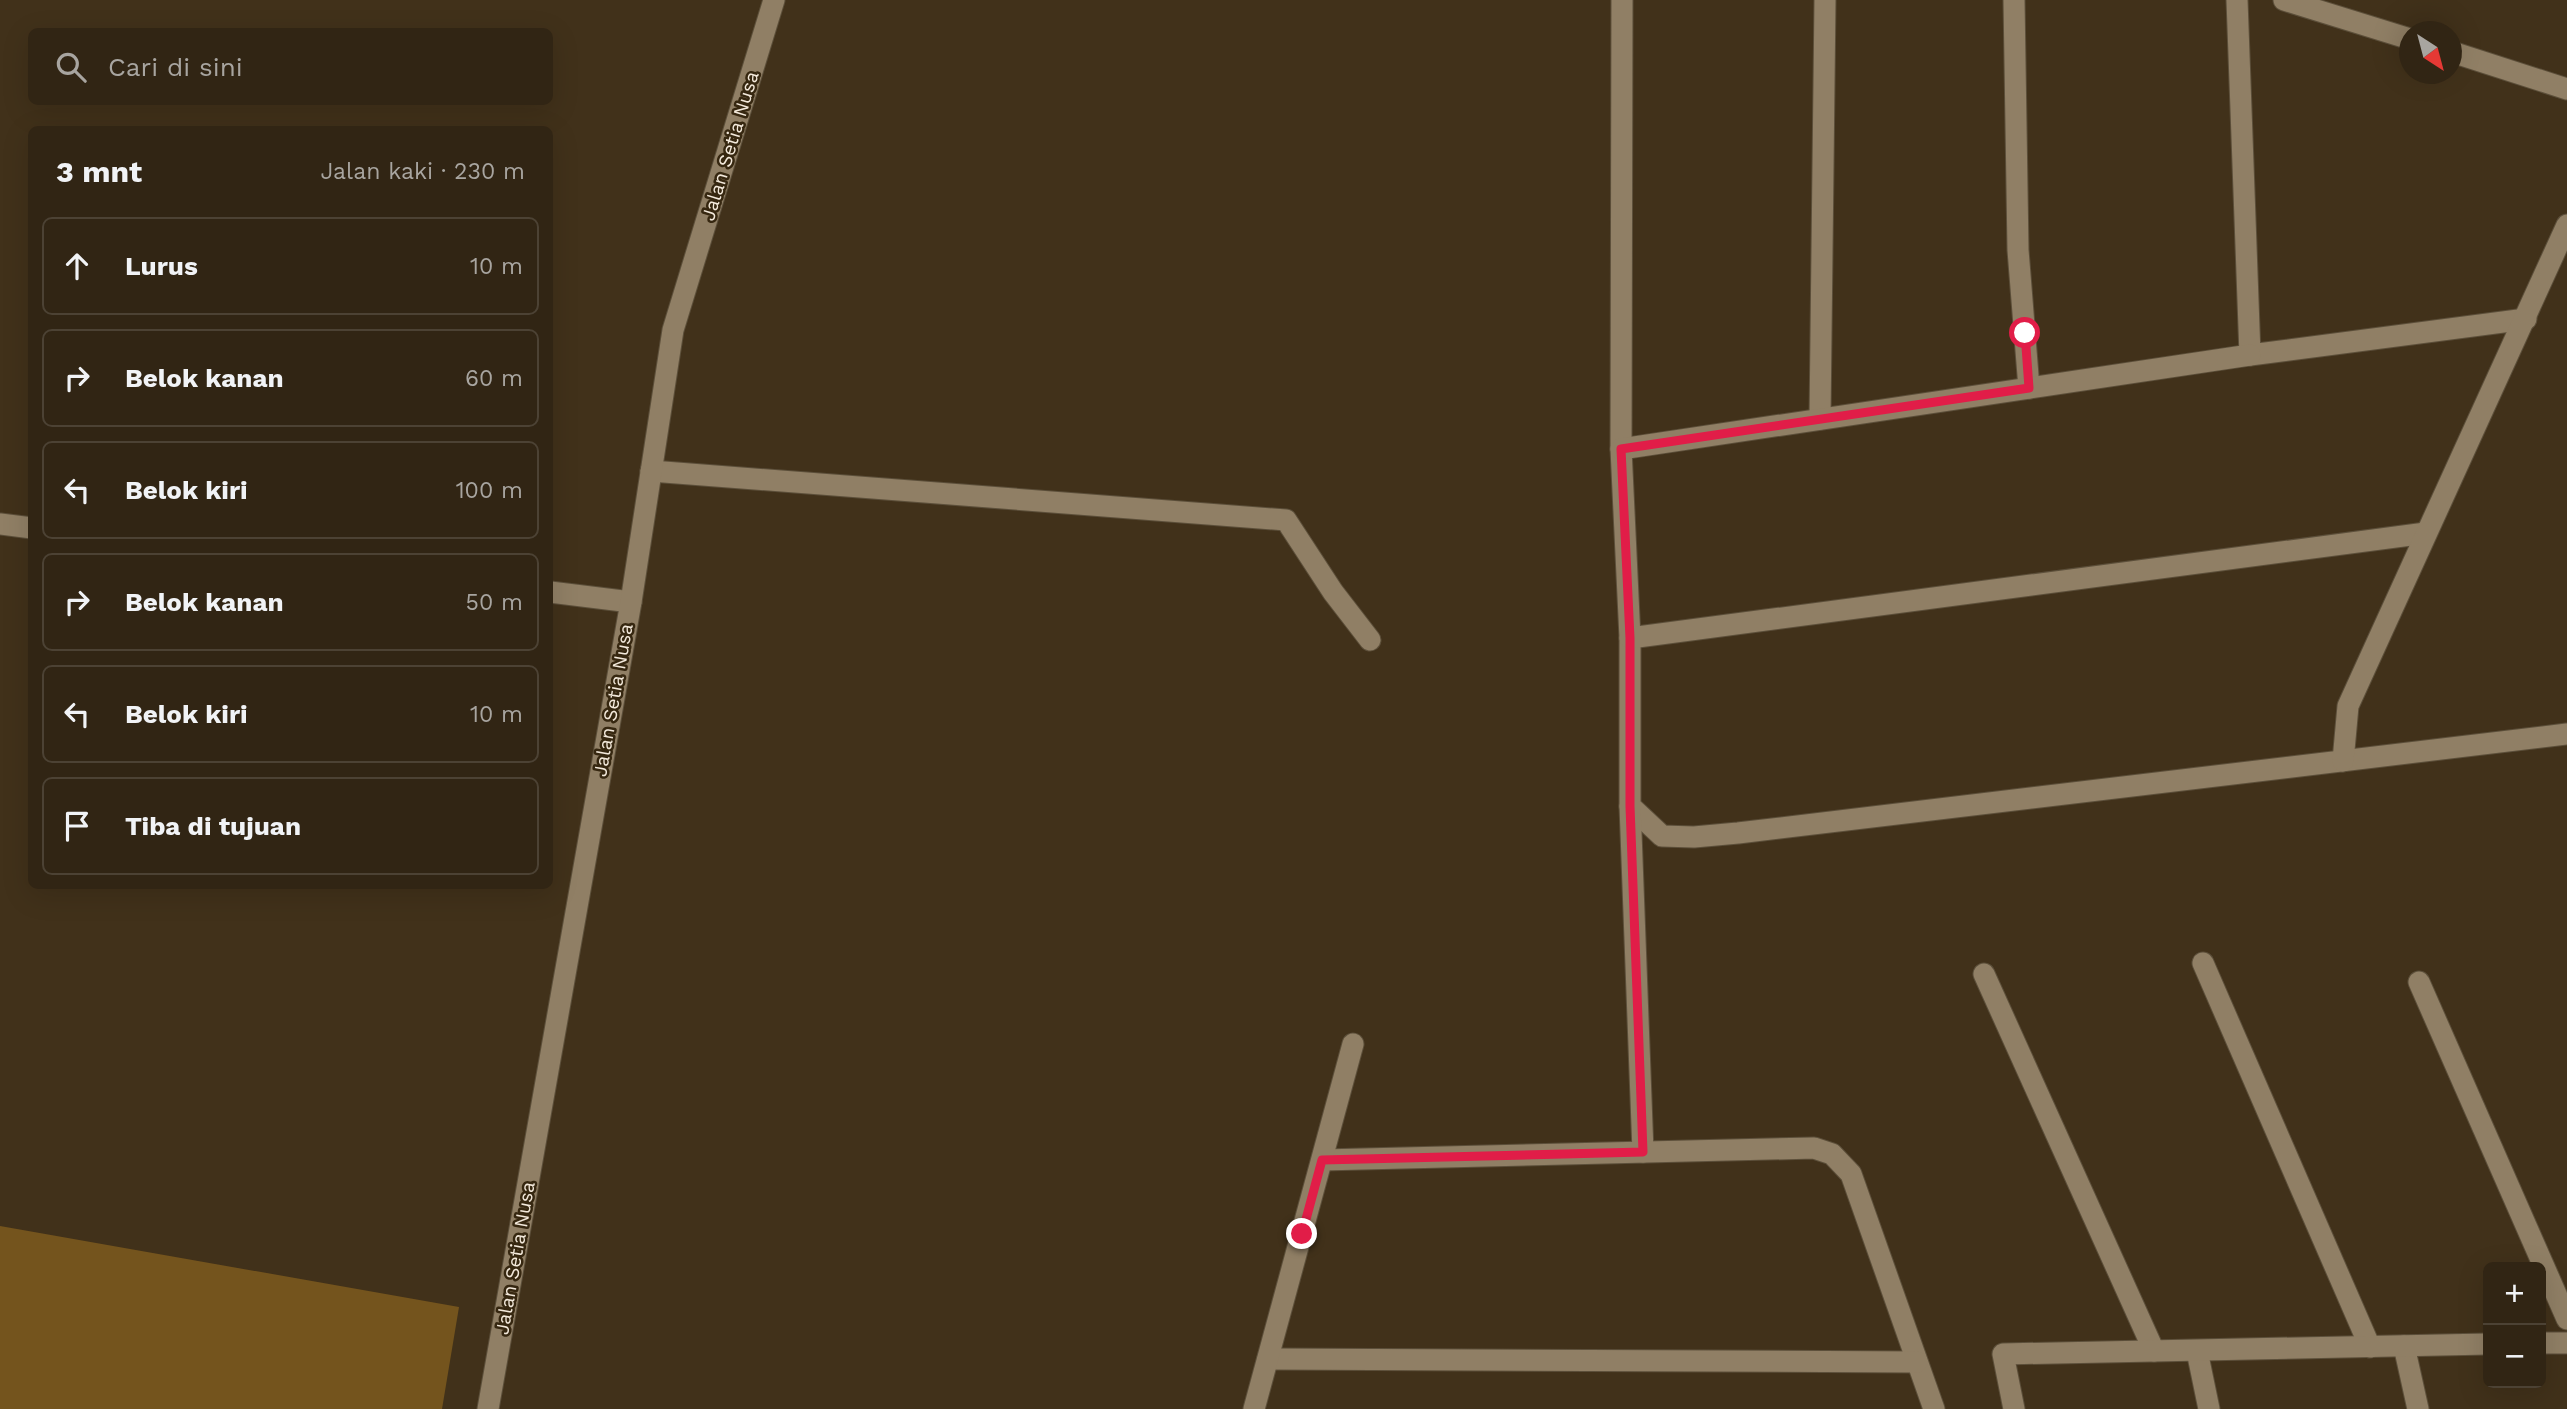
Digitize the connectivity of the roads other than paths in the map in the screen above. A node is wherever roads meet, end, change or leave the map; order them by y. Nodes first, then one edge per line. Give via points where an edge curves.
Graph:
1 (774, 0) edge
2 (1622, 0) edge
3 (1825, 0) edge
4 (2014, 0) edge
5 (2236, 0) edge
6 (2284, 0) edge
7 (2399, 36) edge
8 (2462, 55) edge
9 (2567, 89) edge
10 (2567, 225) edge
11 (2526, 319) junction
12 (2250, 355) junction
13 (2029, 388) junction
14 (1820, 419) junction
15 (1621, 449) junction
16 (651, 471) junction
17 (0, 524) edge
18 (28, 527) edge
19 (2426, 533) junction
20 (553, 592) edge
21 (631, 602) junction
22 (1630, 638) junction
23 (1370, 640) dead end
24 (2567, 734) edge
25 (2343, 761) junction
26 (1630, 806) junction
27 (2203, 963) dead end
28 (1984, 974) dead end
29 (2419, 982) dead end
30 (1353, 1044) dead end
31 (1643, 1152) junction
32 (1322, 1160) junction
33 (2567, 1319) edge
34 (2546, 1343) edge
35 (2567, 1343) edge
36 (2483, 1344) edge
37 (2404, 1346) junction
38 (2370, 1347) junction
39 (2154, 1351) junction
40 (2197, 1351) junction
41 (1268, 1359) junction
42 (1917, 1362) junction
43 (488, 1409) edge
44 (1254, 1409) edge
45 (1934, 1409) edge
46 (2014, 1409) edge
47 (2209, 1409) edge
48 (2418, 1409) edge

1 - 16 street, Jalan Setia Nusa via 673,330
2 - 15 street
3 - 14 street
4 - 13 street via 2018,250
5 - 12 street
6 - 7 street
8 - 9 street
10 - 11 street
11 - 12 street
11 - 19 street
12 - 13 street
13 - 14 street
14 - 15 street
15 - 22 street
16 - 21 street, Jalan Setia Nusa
16 - 23 street via 1286,520
17 - 18 street
19 - 22 street
19 - 25 street via 2348,706
20 - 21 street
21 - 43 street, Jalan Setia Nusa
22 - 26 street
24 - 25 street
25 - 26 street via 1694,837 1662,836
26 - 31 street
27 - 38 street
28 - 39 street
29 - 33 street
30 - 32 street
31 - 32 street
31 - 42 street via 1814,1148 1832,1154 1851,1174
32 - 41 street
34 - 35 street
36 - 37 street
37 - 38 street
37 - 48 street
38 - 40 street
39 - 40 street
39 - 46 street via 2003,1354
40 - 47 street
41 - 42 street
41 - 44 street
42 - 45 street

